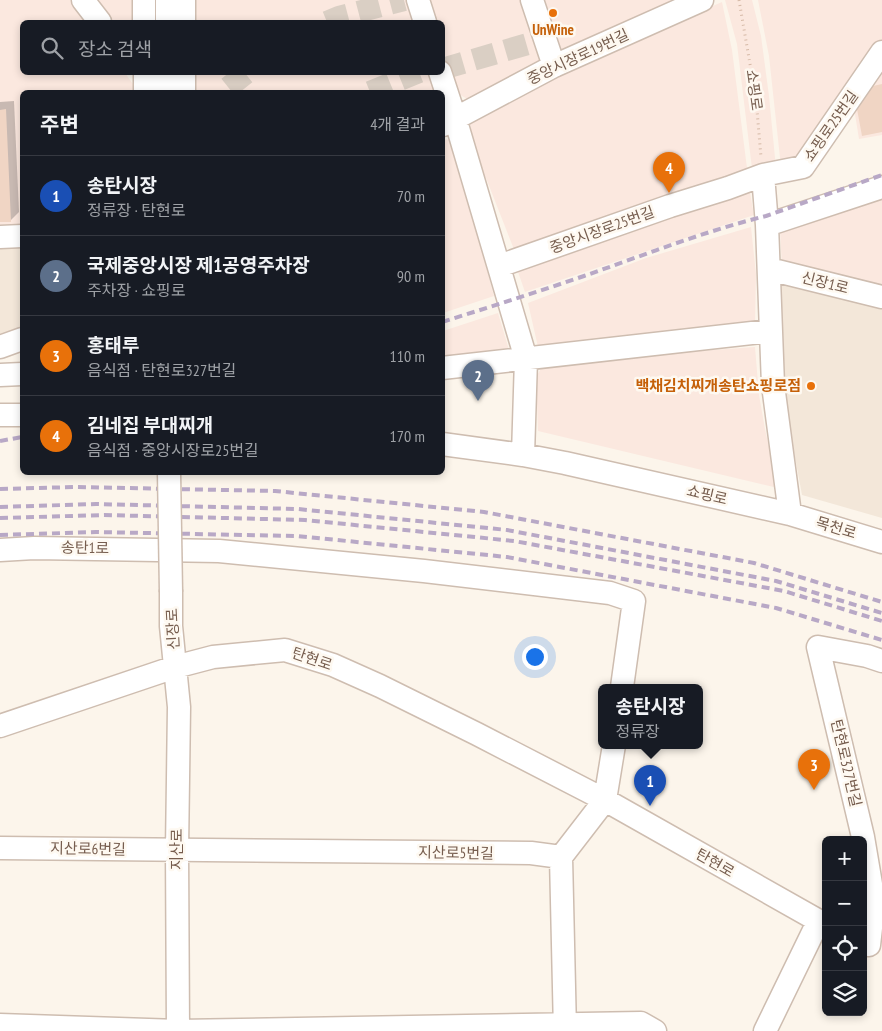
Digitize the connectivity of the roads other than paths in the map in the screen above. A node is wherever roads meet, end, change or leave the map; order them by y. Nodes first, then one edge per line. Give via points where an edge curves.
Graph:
1 (83, 0) edge
2 (144, 0) edge
3 (167, 0) edge
4 (184, 0) edge
5 (418, 0) edge
6 (532, 0) edge
7 (702, 0) edge
8 (98, 20) edge
9 (144, 20) edge
10 (167, 20) edge
11 (184, 20) edge
12 (424, 20) edge
13 (882, 52) edge
14 (554, 66) junction
15 (167, 75) edge
16 (184, 75) edge
17 (441, 75) edge
18 (167, 90) edge
19 (184, 90) edge
20 (443, 90) edge
21 (445, 100) edge
22 (449, 122) edge
23 (763, 175) junction
24 (882, 187) edge
25 (767, 225) junction
26 (20, 236) edge
27 (0, 237) edge
28 (499, 266) junction
29 (769, 269) junction
30 (882, 298) edge
31 (770, 331) junction
32 (20, 340) edge
33 (0, 348) edge
34 (526, 359) junction
35 (445, 368) edge
36 (20, 374) edge
37 (0, 376) edge
38 (0, 415) edge
39 (20, 415) edge
40 (445, 444) edge
41 (523, 455) junction
42 (169, 475) edge
43 (790, 514) junction
44 (882, 542) edge
45 (0, 550) edge
46 (882, 661) edge
47 (175, 667) junction
48 (622, 684) edge
49 (0, 726) edge
50 (613, 749) edge
51 (605, 800) junction
52 (0, 848) edge
53 (176, 850) junction
54 (561, 857) junction
55 (822, 923) edge
56 (872, 947) edge
57 (0, 1025) edge
58 (565, 1027) edge
59 (178, 1031) edge
60 (655, 1031) edge
61 (765, 1031) edge

1 - 8 street
2 - 9 street
3 - 10 street
4 - 11 street
5 - 12 street
6 - 14 street
7 - 14 street, 중앙시장로19번길
13 - 23 street, 쇼핑로25번길 via 803,167
14 - 22 street, 중앙시장로19번길
15 - 18 street
16 - 19 street
17 - 20 street
21 - 22 street
22 - 28 street
23 - 25 street
23 - 28 street, 중앙시장로25번길
24 - 25 street
25 - 29 street
26 - 27 street
28 - 34 street
29 - 30 street, 신장1로
29 - 31 street
31 - 34 street
31 - 43 street via 773,385
32 - 33 street
34 - 35 street
34 - 41 street
36 - 37 street
38 - 39 street
40 - 41 street, 쇼핑로
41 - 43 street, 쇼핑로
42 - 47 street, 신장로, bridge via 171,626
43 - 44 street, 목천로
45 - 48 street, 송탄1로 via 219,551 610,593 634,601
46 - 56 street, 탄현로327번길 via 818,647 863,837 874,902
47 - 49 street, 탄현로
47 - 51 street, 탄현로 via 213,656 285,650 332,665 380,686
47 - 53 street, 지산로 via 179,707
50 - 51 street
51 - 54 street
51 - 55 street, 탄현로
52 - 53 street, 지산로6번길
53 - 54 street, 지산로5번길 via 531,853
53 - 59 street, 지산로
54 - 58 street
55 - 61 street
57 - 59 street
58 - 59 street
58 - 60 street via 641,1023

